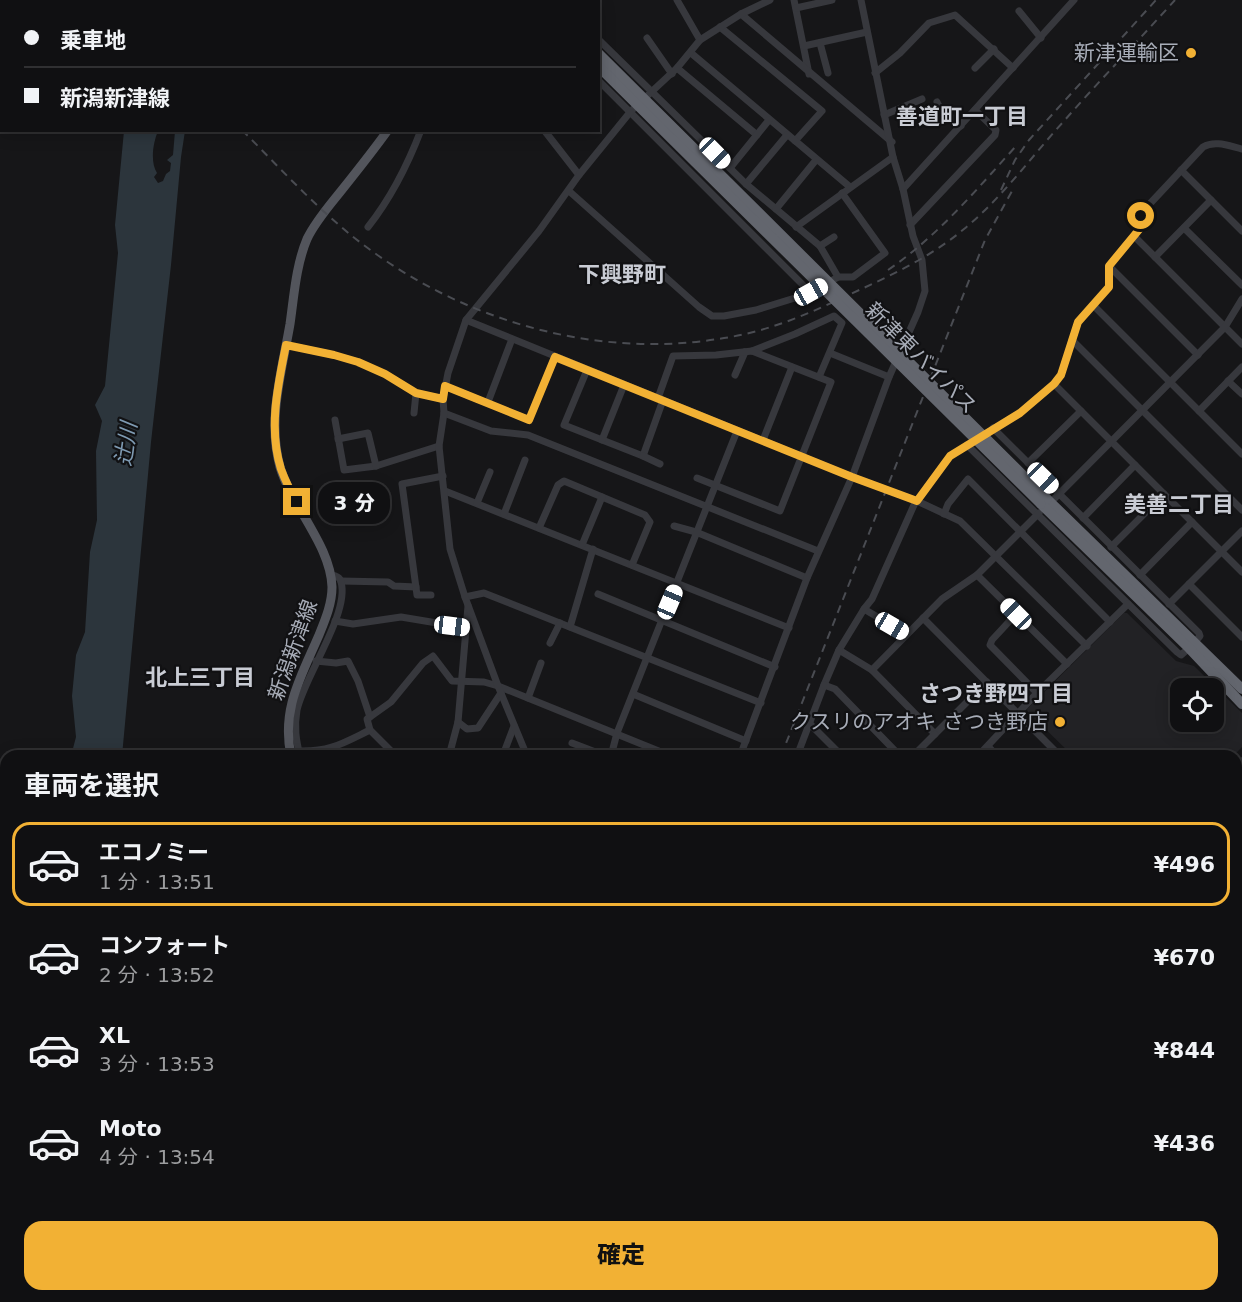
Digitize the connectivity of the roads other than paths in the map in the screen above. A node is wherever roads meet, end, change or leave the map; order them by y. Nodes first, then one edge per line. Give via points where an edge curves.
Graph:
1 (677, 0) edge
2 (748, 0) edge
3 (770, 0) edge
4 (794, 0) edge
5 (832, 0) edge
6 (861, 0) edge
7 (1074, 0) edge
8 (754, 8) junction
9 (796, 8) junction
10 (1020, 11) dead end
11 (741, 14) junction
12 (720, 27) junction
13 (867, 32) junction
14 (647, 38) dead end
15 (1041, 38) junction
16 (700, 40) junction
17 (600, 41) edge
18 (820, 43) junction
19 (804, 46) junction
20 (994, 49) junction
21 (691, 53) junction
22 (600, 55) edge
23 (600, 68) edge
24 (975, 68) dead end
25 (1013, 68) junction
26 (674, 71) junction
27 (828, 73) dead end
28 (875, 73) junction
29 (809, 74) junction
30 (600, 82) edge
31 (652, 91) junction
32 (922, 99) dead end
33 (937, 102) dead end
34 (975, 110) junction
35 (631, 111) junction
36 (884, 115) junction
37 (769, 120) junction
38 (961, 126) junction
39 (386, 132) edge
40 (420, 132) edge
41 (546, 132) edge
42 (757, 135) junction
43 (788, 135) junction
44 (795, 141) junction
45 (892, 142) junction
46 (1242, 149) edge
47 (893, 158) junction
48 (816, 160) junction
49 (730, 168) junction
50 (1181, 170) junction
51 (579, 175) junction
52 (746, 184) junction
53 (850, 187) junction
54 (903, 189) junction
55 (569, 191) junction
56 (842, 193) junction
57 (1211, 200) junction
58 (776, 209) junction
59 (910, 225) junction
60 (368, 227) dead end
61 (796, 227) junction
62 (1184, 228) junction
63 (1242, 231) edge
64 (1134, 236) junction
65 (834, 237) dead end
66 (820, 246) junction
67 (1155, 257) junction
68 (1109, 266) junction
69 (838, 277) junction
70 (1242, 285) edge
71 (811, 292) junction
72 (1242, 299) edge
73 (1093, 305) junction
74 (466, 321) junction
75 (1225, 327) junction
76 (512, 339) junction
77 (1072, 340) junction
78 (1242, 344) edge
79 (286, 345) junction
80 (748, 351) junction
81 (830, 353) junction
82 (1198, 355) junction
83 (555, 357) junction
84 (792, 367) junction
85 (1242, 367) edge
86 (587, 370) junction
87 (735, 375) dead end
88 (819, 377) junction
89 (888, 377) junction
90 (1228, 381) junction
91 (1170, 382) junction
92 (1054, 384) junction
93 (624, 385) junction
94 (445, 386) junction
95 (416, 393) junction
96 (1242, 394) edge
97 (443, 399) junction
98 (661, 399) junction
99 (488, 402) junction
100 (1142, 410) junction
101 (1081, 411) junction
102 (1199, 411) junction
103 (414, 413) dead end
104 (444, 413) junction
105 (335, 420) dead end
106 (993, 428) junction
107 (737, 431) junction
108 (338, 439) junction
109 (602, 440) junction
110 (764, 440) junction
111 (1111, 441) junction
112 (967, 445) junction
113 (439, 446) junction
114 (1242, 454) edge
115 (643, 456) junction
116 (802, 456) junction
117 (525, 460) dead end
118 (660, 464) dead end
119 (1028, 464) junction
120 (1135, 465) junction
121 (376, 466) junction
122 (490, 472) dead end
123 (443, 476) junction
124 (852, 477) junction
125 (697, 478) dead end
126 (715, 486) junction
127 (445, 491) junction
128 (1164, 494) junction
129 (602, 497) junction
130 (917, 501) junction
131 (477, 503) junction
132 (1046, 504) junction
133 (706, 506) junction
134 (1242, 510) edge
135 (504, 514) junction
136 (944, 514) junction
137 (1083, 518) junction
138 (1192, 522) junction
139 (674, 525) dead end
140 (539, 528) junction
141 (1020, 531) junction
142 (1242, 531) edge
143 (696, 532) junction
144 (582, 545) junction
145 (1111, 547) junction
146 (593, 549) junction
147 (819, 551) junction
148 (1221, 552) junction
149 (995, 556) junction
150 (632, 565) junction
151 (1242, 572) edge
152 (1140, 574) junction
153 (331, 575) junction
154 (977, 575) junction
155 (807, 578) junction
156 (341, 581) junction
157 (678, 584) junction
158 (1189, 584) junction
159 (416, 587) junction
160 (598, 594) dead end
161 (431, 596) dead end
162 (467, 601) junction
163 (1128, 604) junction
164 (1169, 604) junction
165 (864, 609) junction
166 (1016, 614) junction
167 (923, 618) junction
168 (335, 621) junction
169 (662, 621) junction
170 (1110, 622) junction
171 (560, 623) junction
172 (570, 627) junction
173 (467, 628) junction
174 (789, 628) junction
175 (906, 634) junction
176 (1242, 637) edge
177 (550, 643) dead end
178 (1192, 645) junction
179 (1087, 646) junction
180 (839, 650) junction
181 (648, 658) junction
182 (316, 662) junction
183 (541, 663) dead end
184 (1067, 664) junction
185 (775, 667) junction
186 (872, 670) junction
187 (461, 682) junction
188 (987, 682) junction
189 (824, 685) junction
190 (1242, 689) edge
191 (499, 690) junction
192 (1037, 693) junction
193 (633, 694) junction
194 (528, 698) junction
195 (761, 703) junction
196 (1242, 704) edge
197 (1018, 713) junction
198 (370, 717) junction
199 (458, 722) junction
200 (809, 723) junction
201 (514, 726) junction
202 (370, 730) junction
203 (617, 733) junction
204 (935, 734) junction
205 (746, 741) junction
206 (572, 742) dead end
207 (988, 746) junction
208 (295, 750) edge
209 (296, 750) edge
210 (328, 750) edge
211 (390, 750) edge
212 (451, 750) edge
213 (505, 750) edge
214 (524, 750) edge
215 (591, 750) edge
216 (613, 750) edge
217 (657, 750) edge
218 (742, 750) edge
219 (799, 750) edge
220 (836, 750) edge
221 (894, 750) edge
222 (919, 750) edge
223 (984, 750) edge
224 (992, 750) edge
225 (1054, 750) edge

1 - 16 street
2 - 8 street
3 - 8 street
4 - 9 street
5 - 9 street
6 - 13 street
7 - 15 street
8 - 11 street
9 - 19 street
10 - 15 street
11 - 12 street
11 - 29 street
12 - 16 street
12 - 44 street via 822,111
13 - 18 street
13 - 28 street
14 - 26 street
15 - 25 street
16 - 21 street
17 - 31 street
18 - 19 street
18 - 27 street
19 - 29 street
20 - 24 street
20 - 25 street
20 - 28 street via 955,15 929,23
21 - 26 street
21 - 37 street
22 - 132 highway, 新津東バイパス, bridge
23 - 132 highway, 新津東バイパス, bridge
25 - 34 street
26 - 31 street
26 - 42 street
28 - 36 street
29 - 45 street
30 - 35 street
31 - 35 street
31 - 49 street
32 - 36 street
33 - 38 street
34 - 38 street
34 - 59 street via 996,130 995,135
35 - 51 street
35 - 71 street
36 - 45 street
37 - 42 street
37 - 43 street
38 - 54 street
39 - 79 main road, 新潟新津線 via 307,239
40 - 60 street via 401,174
41 - 51 street
42 - 49 street
43 - 44 street
43 - 52 street
44 - 48 street
45 - 47 street
46 - 50 street via 1209,144
47 - 53 street
47 - 54 street
48 - 53 street
48 - 58 street
49 - 52 street
50 - 57 street
50 - 64 street via 1144,210 1142,226
51 - 55 street
52 - 58 street
53 - 56 street
54 - 59 street
55 - 71 street via 712,316 756,310
55 - 74 street
56 - 61 street
56 - 69 street via 885,254 853,277
57 - 62 street
57 - 63 street
58 - 61 street
59 - 89 street via 922,260 925,291
61 - 66 street
62 - 67 street
62 - 70 street
64 - 67 street
64 - 68 street
65 - 66 street
66 - 69 street
67 - 75 street
68 - 73 street via 1109,287
68 - 82 street
69 - 71 street
72 - 75 street
73 - 77 street via 1078,322
73 - 91 street
74 - 76 street
74 - 94 street
75 - 78 street
75 - 82 street
76 - 83 street
76 - 99 street
77 - 92 street via 1061,375
77 - 100 street
79 - 95 street via 358,362
79 - 153 main road, 新潟新津線 via 274,417 277,450 281,469
80 - 81 street via 834,316 842,323
80 - 84 street
80 - 87 street
80 - 98 street via 673,356
81 - 88 street
81 - 89 street
82 - 91 street
83 - 86 street
83 - 99 street via 529,420
84 - 88 street
84 - 110 street
85 - 90 street
86 - 93 street
86 - 109 street via 564,424
88 - 116 street via 831,382
89 - 124 street
90 - 96 street
90 - 102 street
91 - 100 street
91 - 102 street
92 - 101 street
92 - 106 street via 1020,413
93 - 98 street
93 - 109 street
94 - 97 street
94 - 99 street
95 - 97 street
95 - 103 street
97 - 104 street
98 - 107 street
98 - 115 street
100 - 111 street
100 - 134 street
101 - 111 street
101 - 119 street
102 - 114 street
104 - 113 street
104 - 133 street via 491,430 528,435
105 - 108 street
106 - 112 street
106 - 119 street
107 - 110 street
107 - 126 street
108 - 121 street via 344,470
108 - 121 street via 368,433
109 - 115 street
110 - 116 street
111 - 120 street
111 - 132 street
112 - 130 street via 950,456
112 - 132 street
113 - 121 street
113 - 123 street
115 - 118 street
116 - 124 street
116 - 126 street via 780,511
117 - 135 street
119 - 132 street
120 - 128 street
120 - 137 street
122 - 131 street
123 - 127 street
123 - 159 street via 402,484
124 - 130 street
124 - 147 street
125 - 126 street
126 - 133 street
127 - 131 street
127 - 162 street via 450,549
128 - 138 street
128 - 145 street
129 - 140 street via 564,481 558,485
129 - 144 street
129 - 150 street via 645,515 650,522
130 - 136 street
130 - 165 street
131 - 135 street
132 - 137 street
132 - 141 street
132 - 163 street
132 - 178 highway, 新津東バイパス
133 - 143 street
133 - 147 street
135 - 140 street
136 - 141 street via 968,479
136 - 149 street via 960,521
137 - 145 street
138 - 148 street
138 - 152 street
139 - 143 street
140 - 144 street
141 - 149 street
141 - 170 street
142 - 148 street
143 - 155 street
143 - 157 street
144 - 146 street
145 - 152 street
146 - 150 street
146 - 172 street
147 - 155 street
148 - 151 street
148 - 158 street
149 - 154 street
149 - 179 street
150 - 157 street
152 - 164 street
153 - 156 street
153 - 208 main road, 新潟新津線 via 331,602 289,711 287,728
154 - 166 street
154 - 167 street via 942,599
155 - 174 street
156 - 159 street
156 - 168 street via 342,597
157 - 169 street
157 - 174 street
158 - 164 street
158 - 176 street
159 - 161 street via 417,595
160 - 169 street
162 - 171 street via 484,592
162 - 173 street
162 - 191 street
163 - 170 street
163 - 178 street via 1181,655
164 - 178 street via 1199,633
165 - 175 street
165 - 180 street
166 - 184 street
166 - 192 street via 990,645
167 - 175 street
167 - 188 street
168 - 173 street via 353,624 400,617
168 - 182 street
169 - 181 street
169 - 185 street
170 - 179 street
171 - 172 street
171 - 177 street
172 - 181 street
173 - 187 street
174 - 185 street
175 - 186 street
178 - 190 highway, 新津東バイパス
178 - 196 highway, 新津東バイパス
179 - 184 street
180 - 186 street
180 - 189 street
181 - 193 street
181 - 195 street
182 - 198 street via 348,662
182 - 209 street via 297,708
183 - 194 street
184 - 192 street
185 - 195 street
186 - 204 street
187 - 191 street via 484,682
187 - 198 street via 452,681 432,656 391,702
187 - 199 street
188 - 197 street
188 - 204 street
189 - 200 street
189 - 221 street via 835,689
191 - 194 street
191 - 199 street via 478,728 467,729
191 - 201 street
192 - 197 street
193 - 203 street
193 - 205 street
194 - 203 street
195 - 205 street
197 - 207 street
197 - 225 street
198 - 202 street
199 - 212 street
200 - 219 street
200 - 220 street
201 - 213 street
201 - 214 street
202 - 210 street
202 - 211 street
203 - 216 street
203 - 217 street
204 - 222 street
205 - 218 street
206 - 215 street
207 - 223 street
207 - 224 street

